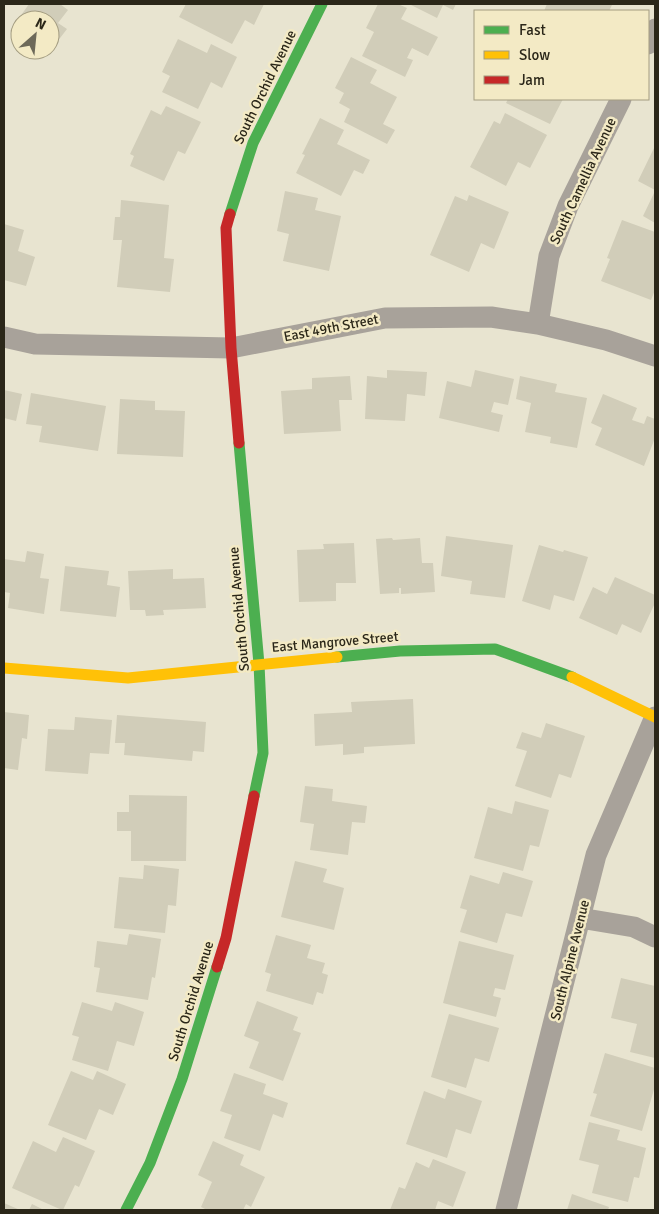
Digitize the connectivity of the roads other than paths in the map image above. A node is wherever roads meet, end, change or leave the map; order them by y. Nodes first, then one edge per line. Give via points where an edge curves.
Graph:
1 (322, 4) edge
2 (655, 29) edge
3 (649, 42) edge
4 (621, 100) edge
5 (538, 324) junction
6 (4, 337) edge
7 (231, 348) junction
8 (655, 356) edge
9 (259, 664) junction
10 (4, 668) edge
11 (655, 717) edge
12 (580, 918) junction
13 (655, 937) edge
14 (126, 1210) edge
15 (506, 1210) edge

1 - 7 street, South Orchid Avenue via 253,143 226,228
2 - 3 street
4 - 5 street, South Camellia Avenue via 568,206 549,256
5 - 7 street, East 49th Street via 490,317 385,318
5 - 8 street, East 49th Street via 606,340
6 - 7 street, East 49th Street via 35,344
7 - 9 street, South Orchid Avenue
9 - 10 street, East Mangrove Street via 128,678
9 - 11 street, East Mangrove Street via 400,651 495,648 572,677
9 - 14 street, South Orchid Avenue via 263,753 226,938 182,1079 150,1163
11 - 12 street, South Alpine Avenue via 596,855
12 - 13 street via 634,927
12 - 15 street, South Alpine Avenue

